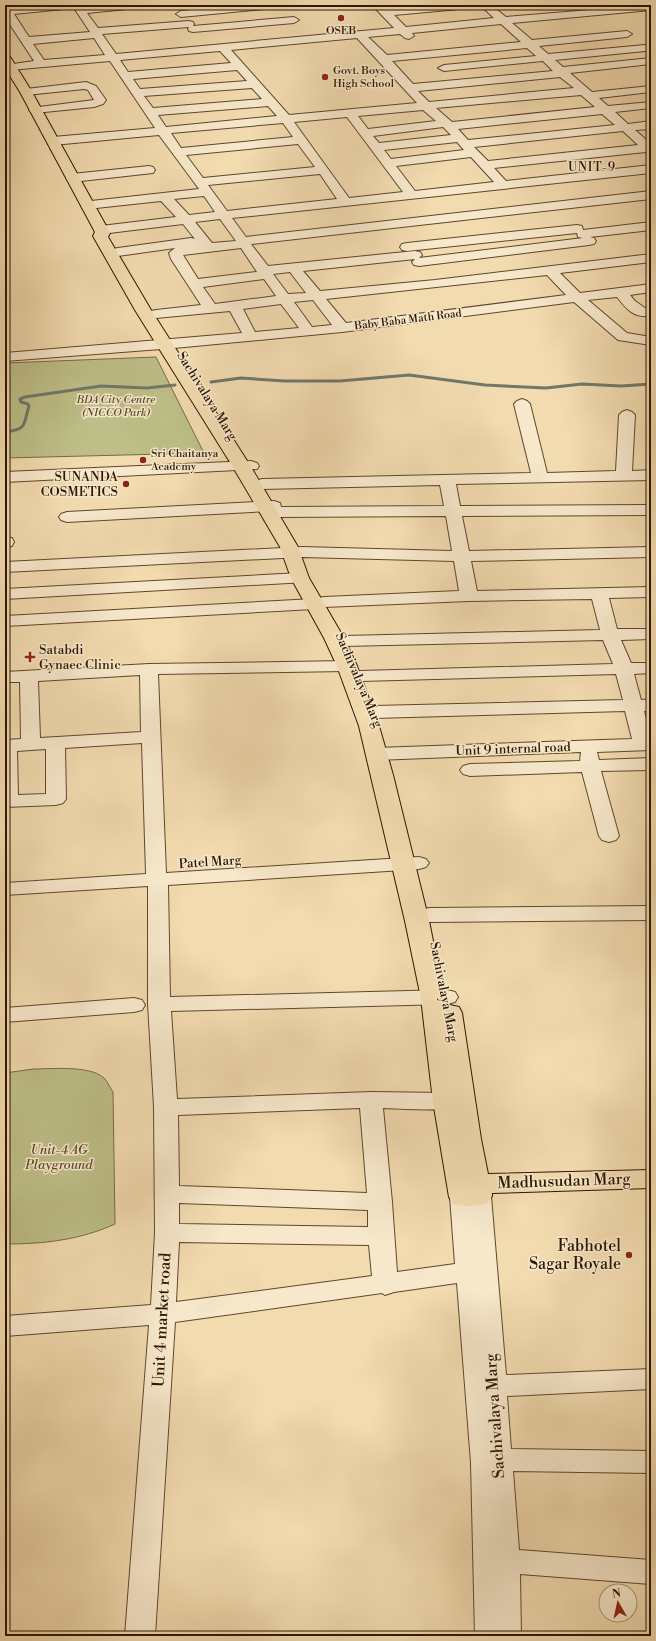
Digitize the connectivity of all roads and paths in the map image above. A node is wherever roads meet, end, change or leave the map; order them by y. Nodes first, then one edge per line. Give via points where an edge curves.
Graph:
1 (137, 5) edge
2 (174, 5) edge
3 (274, 5) edge
4 (280, 5) edge
5 (470, 5) edge
6 (77, 7) edge
7 (487, 7) edge
8 (651, 7) edge
9 (505, 8) dead end
10 (617, 8) edge
11 (381, 9) edge
12 (598, 12) junction
13 (181, 14) junction
14 (294, 20) junction
15 (503, 21) junction
16 (191, 26) junction
17 (403, 30) junction
18 (96, 33) junction
19 (359, 34) junction
20 (627, 34) junction
21 (11, 36) dead end
22 (24, 38) junction
23 (51, 39) junction
24 (313, 39) junction
25 (529, 44) junction
26 (223, 47) junction
27 (209, 48) junction
28 (648, 50) edge
29 (429, 54) junction
30 (113, 57) junction
31 (546, 58) junction
32 (384, 59) junction
33 (651, 61) edge
34 (8, 62) edge
35 (67, 62) junction
36 (41, 64) junction
37 (240, 66) junction
38 (444, 68) junction
39 (562, 72) junction
40 (126, 76) junction
41 (460, 83) junction
42 (255, 84) junction
43 (409, 88) junction
44 (587, 89) junction
45 (651, 89) edge
46 (26, 92) junction
47 (136, 93) junction
48 (544, 95) junction
49 (480, 101) junction
50 (271, 102) junction
51 (651, 105) edge
52 (426, 106) junction
53 (35, 110) junction
54 (605, 110) junction
55 (150, 112) junction
56 (350, 113) junction
57 (564, 114) junction
58 (286, 119) junction
59 (651, 124) edge
60 (448, 125) junction
61 (625, 127) junction
62 (162, 130) junction
63 (582, 132) junction
64 (366, 133) junction
65 (301, 140) junction
66 (53, 141) junction
67 (466, 145) junction
68 (376, 147) junction
69 (650, 149) edge
70 (309, 151) junction
71 (178, 152) junction
72 (279, 154) dead end
73 (202, 162) dead end
74 (388, 163) junction
75 (187, 164) junction
76 (485, 165) junction
77 (651, 168) edge
78 (149, 170) dead end
79 (323, 170) junction
80 (72, 178) junction
81 (332, 181) junction
82 (532, 182) junction
83 (316, 183) dead end
84 (503, 185) junction
85 (205, 189) junction
86 (224, 193) dead end
87 (412, 195) junction
88 (651, 195) edge
89 (165, 197) junction
90 (547, 198) junction
91 (363, 200) junction
92 (346, 202) junction
93 (87, 205) junction
94 (224, 215) junction
95 (187, 221) junction
96 (387, 225) junction
97 (651, 226) edge
98 (102, 232) junction
99 (583, 235) junction
100 (243, 242) junction
101 (206, 244) junction
102 (118, 252) junction
103 (414, 255) junction
104 (651, 258) edge
105 (610, 263) junction
106 (293, 268) junction
107 (550, 270) junction
108 (264, 271) junction
109 (499, 277) junction
110 (192, 279) junction
111 (622, 282) junction
112 (435, 284) junction
113 (651, 288) edge
114 (317, 296) junction
115 (577, 298) junction
116 (284, 299) junction
117 (526, 304) junction
118 (234, 306) junction
119 (211, 310) junction
120 (651, 312) edge
121 (156, 314) junction
122 (461, 314) junction
123 (342, 328) junction
124 (308, 331) junction
125 (251, 337) junction
126 (651, 341) edge
127 (170, 344) junction
128 (5, 356) edge
129 (522, 404) dead end
130 (627, 415) dead end
131 (246, 467) junction
132 (624, 475) junction
133 (651, 475) edge
134 (5, 477) edge
135 (540, 477) junction
136 (447, 479) junction
137 (262, 484) junction
138 (272, 508) junction
139 (651, 510) edge
140 (454, 512) junction
141 (67, 517) dead end
142 (651, 552) edge
143 (297, 553) junction
144 (461, 556) junction
145 (5, 567) edge
146 (300, 578) junction
147 (651, 592) edge
148 (5, 594) edge
149 (599, 594) junction
150 (469, 596) junction
151 (319, 603) junction
152 (5, 621) edge
153 (651, 634) edge
154 (610, 635) junction
155 (344, 641) junction
156 (651, 668) edge
157 (149, 669) junction
158 (624, 669) junction
159 (354, 671) junction
160 (29, 676) junction
161 (5, 677) edge
162 (642, 706) edge
163 (374, 712) junction
164 (150, 737) junction
165 (55, 744) junction
166 (647, 744) edge
167 (31, 745) junction
168 (6, 746) edge
169 (588, 746) junction
170 (382, 754) junction
171 (651, 764) edge
172 (590, 766) junction
173 (470, 770) dead end
174 (610, 836) dead end
175 (409, 856) junction
176 (156, 872) junction
177 (5, 876) edge
178 (5, 889) edge
179 (651, 913) edge
180 (429, 915) junction
181 (440, 997) junction
182 (159, 1004) junction
183 (134, 1005) dead end
184 (5, 1015) edge
185 (371, 1100) junction
186 (455, 1100) junction
187 (166, 1107) junction
188 (651, 1179) edge
189 (470, 1191) junction
190 (651, 1191) edge
191 (167, 1194) junction
192 (380, 1202) junction
193 (167, 1234) junction
194 (381, 1236) junction
195 (469, 1272) junction
196 (385, 1284) junction
197 (163, 1314) junction
198 (5, 1326) edge
199 (651, 1380) edge
200 (486, 1387) junction
201 (498, 1460) junction
202 (651, 1462) edge
203 (506, 1561) junction
204 (651, 1572) edge
205 (140, 1636) edge
206 (490, 1636) edge
207 (506, 1636) edge

1 - 6 street
2 - 13 street
3 - 13 street
4 - 14 street
5 - 11 street
6 - 18 street
6 - 22 street via 7,12
7 - 9 street
7 - 15 street
8 - 10 street
10 - 12 street
11 - 17 street
12 - 15 street
12 - 20 street
13 - 16 street
14 - 16 street
14 - 24 street
15 - 17 street
15 - 25 street
16 - 18 street
16 - 27 street
17 - 19 street
17 - 29 street
18 - 23 street
18 - 30 street
19 - 24 street
19 - 32 street
20 - 25 street
20 - 28 street
21 - 22 street
22 - 23 street
22 - 36 street
23 - 35 street
24 - 26 street
25 - 29 street
25 - 31 street
26 - 27 street
26 - 37 street
27 - 30 street
28 - 31 street
29 - 32 street
29 - 38 street
30 - 35 street
30 - 40 street
31 - 38 street
31 - 39 street
32 - 43 street
33 - 39 street
34 - 36 street
34 - 46 main road, Sachivalaya Marg
35 - 36 street
37 - 40 street
37 - 42 street
38 - 41 street
39 - 41 street
39 - 44 street via 573,82
40 - 47 street
41 - 43 street
41 - 49 street
42 - 47 street
42 - 50 street
43 - 52 street
44 - 45 street
44 - 48 street
44 - 54 street
46 - 53 main road, Sachivalaya Marg
46 - 53 street via 86,85 92,88 100,100 94,104
47 - 55 street
48 - 49 street
48 - 57 street
49 - 52 street
50 - 55 street
50 - 58 street
51 - 54 street
52 - 56 street
52 - 60 street
53 - 66 main road, Sachivalaya Marg
54 - 57 street
54 - 61 street
55 - 62 street
56 - 58 street
56 - 64 street
57 - 60 street
57 - 63 street
58 - 62 street
58 - 65 street
59 - 61 street
60 - 64 street
60 - 67 street
61 - 63 street
61 - 69 street
62 - 66 street
62 - 71 street
63 - 67 street
64 - 68 street
65 - 70 street
65 - 71 street
66 - 80 main road, Sachivalaya Marg
67 - 68 street
67 - 74 street
67 - 76 street
68 - 74 street
69 - 76 street
70 - 72 street
70 - 79 street
71 - 75 street
73 - 75 street
74 - 87 street
75 - 85 street
76 - 84 street
77 - 82 street
78 - 80 street
79 - 81 street
79 - 85 street
80 - 93 main road, Sachivalaya Marg
81 - 83 street
81 - 92 street
82 - 84 street
82 - 90 street
84 - 87 street
85 - 86 street
85 - 89 street
85 - 94 street
87 - 91 street
88 - 90 street
89 - 93 street
89 - 95 street
90 - 96 street
90 - 99 street
91 - 92 street
91 - 96 street
92 - 94 street
93 - 98 main road, Sachivalaya Marg
94 - 95 street
94 - 100 street
95 - 98 street
95 - 101 street
96 - 100 street
96 - 103 street
97 - 99 street
98 - 102 main road, Sachivalaya Marg via 110,235
98 - 127 main road, Sachivalaya Marg via 100,236
99 - 103 street
99 - 103 street
99 - 105 street
100 - 101 street
100 - 108 street
101 - 102 street
101 - 110 street via 176,253
102 - 121 main road, Sachivalaya Marg
103 - 106 street
103 - 112 street
104 - 105 street
105 - 107 street
105 - 111 street
106 - 108 street
106 - 114 street
107 - 109 street
107 - 115 street
108 - 110 street
108 - 116 street
109 - 112 street
109 - 117 street
110 - 119 street
111 - 113 street, Baby Baba Math Road via 636,290
111 - 115 street, Baby Baba Math Road
111 - 120 street via 630,304 642,313
112 - 114 street
112 - 122 street
114 - 116 street
114 - 123 street
115 - 117 street, Baby Baba Math Road
115 - 126 street via 623,337
116 - 118 street
116 - 124 street
117 - 122 street, Baby Baba Math Road
118 - 119 street
118 - 125 street
119 - 121 street
121 - 127 main road, Sachivalaya Marg
122 - 123 street, Baby Baba Math Road
123 - 124 street, Baby Baba Math Road
124 - 125 street, Baby Baba Math Road
125 - 127 street, Baby Baba Math Road
127 - 128 street, Baby Baba Math Road
127 - 131 main road, Sachivalaya Marg
129 - 135 street
130 - 132 street
131 - 134 street
131 - 137 main road, Sachivalaya Marg
131 - 138 main road, Sachivalaya Marg
132 - 133 street
132 - 135 street
135 - 136 street
136 - 137 street
136 - 140 street
137 - 138 main road, Sachivalaya Marg
138 - 140 street
138 - 141 street via 174,510
138 - 143 main road, Sachivalaya Marg
139 - 140 street
140 - 144 street
142 - 144 street
143 - 144 street
143 - 145 street
143 - 146 main road, Sachivalaya Marg
143 - 151 main road, Sachivalaya Marg
144 - 150 street
146 - 148 street
146 - 151 main road, Sachivalaya Marg
147 - 149 street
149 - 150 street
149 - 154 street
150 - 151 street
151 - 152 street
151 - 155 main road, Sachivalaya Marg
151 - 159 main road, Sachivalaya Marg via 334,638
153 - 154 street
154 - 155 street
154 - 158 street
155 - 159 main road, Sachivalaya Marg
156 - 158 street
157 - 159 street
157 - 160 street
157 - 164 street, Unit 4 market road
158 - 159 street
158 - 162 street
159 - 163 main road, Sachivalaya Marg
159 - 170 main road, Sachivalaya Marg via 369,726
160 - 161 street
160 - 167 street
162 - 163 street
162 - 166 street
163 - 170 main road, Sachivalaya Marg
164 - 165 street
164 - 176 street, Unit 4 market road
165 - 167 street
165 - 168 street via 56,799 8,802
166 - 169 street, Unit 9 internal road
167 - 168 street
169 - 170 street, Unit 9 internal road
169 - 172 street
170 - 175 main road, Sachivalaya Marg
171 - 172 street
172 - 173 street
172 - 174 street
175 - 176 street, Patel Marg
175 - 180 main road, Sachivalaya Marg
175 - 181 main road, Sachivalaya Marg
176 - 177 street, Patel Marg
176 - 178 street, Patel Marg
176 - 182 street, Unit 4 market road via 159,892
179 - 180 street
180 - 181 main road, Sachivalaya Marg
181 - 182 street
181 - 186 main road, Sachivalaya Marg
182 - 187 street, Unit 4 market road
183 - 184 street
185 - 186 street
185 - 187 street
185 - 192 street
186 - 189 main road, Sachivalaya Marg via 468,1139
187 - 191 street, Unit 4 market road
188 - 189 main road, Madhusudan Marg
189 - 190 main road, Madhusudan Marg
189 - 195 street, Sachivalaya Marg
189 - 200 street, Sachivalaya Marg
191 - 192 street
191 - 193 street, Unit 4 market road
192 - 194 street
193 - 194 street
193 - 197 street, Unit 4 market road
194 - 196 street
195 - 196 street
195 - 200 street, Sachivalaya Marg
196 - 197 street
197 - 198 street
197 - 205 street, Unit 4 market road
199 - 200 street
200 - 201 street, Sachivalaya Marg
200 - 206 street, Sachivalaya Marg via 485,1462
201 - 202 street
201 - 203 street, Sachivalaya Marg
203 - 204 street
203 - 207 street, Sachivalaya Marg

